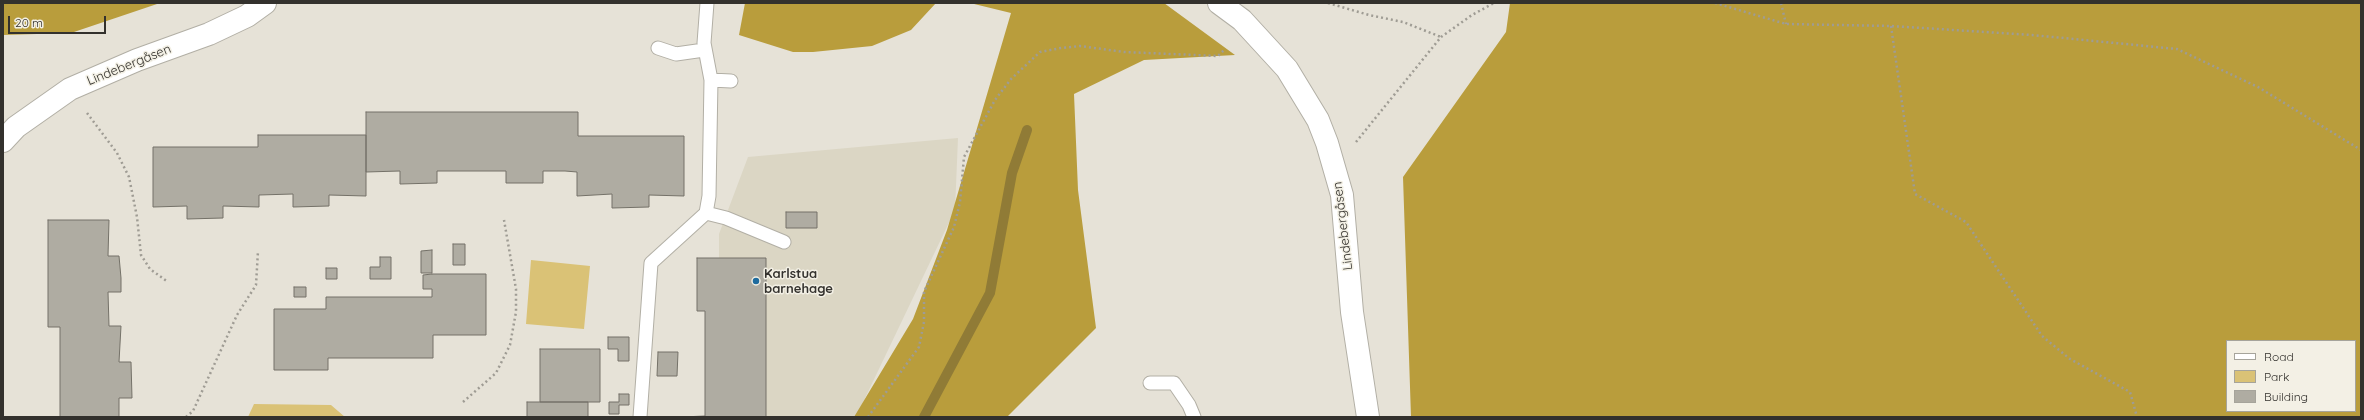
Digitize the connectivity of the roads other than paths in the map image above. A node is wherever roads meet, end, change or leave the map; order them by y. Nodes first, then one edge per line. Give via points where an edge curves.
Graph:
1 (265, 3) edge
2 (707, 3) edge
3 (1219, 3) edge
4 (658, 48) dead end
5 (704, 50) junction
6 (711, 80) junction
7 (731, 81) dead end
8 (5, 133) edge
9 (706, 213) junction
10 (784, 242) dead end
11 (1150, 384) dead end
12 (640, 417) edge
13 (1194, 417) edge
14 (1368, 417) edge

1 - 8 street, Lindebergåsen via 247,16 209,34 137,60 70,89
2 - 5 lane
3 - 14 street, Lindebergåsen via 1242,20 1287,70 1318,120 1335,166 1342,195 1353,319
4 - 5 lane via 676,54
5 - 6 lane
6 - 7 lane
6 - 9 lane via 709,196
9 - 10 lane via 726,218
9 - 12 lane via 651,264
11 - 13 lane via 1174,383

